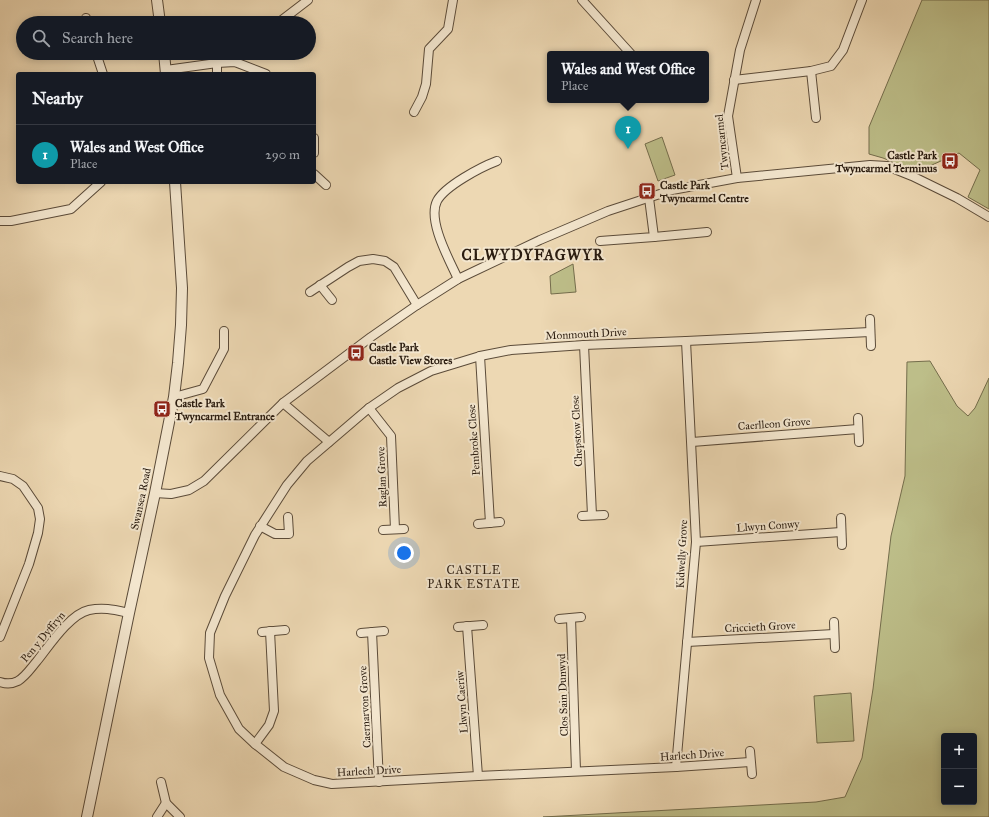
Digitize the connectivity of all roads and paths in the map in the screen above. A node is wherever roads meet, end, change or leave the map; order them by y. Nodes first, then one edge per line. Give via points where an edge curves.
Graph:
1 (157, 0) edge
2 (308, 0) edge
3 (453, 0) edge
4 (582, 0) edge
5 (756, 0) edge
6 (862, 0) edge
7 (159, 16) edge
8 (287, 16) edge
9 (629, 51) edge
10 (98, 60) edge
11 (165, 60) edge
12 (235, 62) joint
13 (217, 63) junction
14 (811, 71) junction
15 (102, 72) edge
16 (166, 72) edge
17 (217, 72) edge
18 (261, 72) edge
19 (734, 80) junction
20 (414, 112) dead end
21 (816, 118) dead end
22 (497, 161) dead end
23 (316, 176) edge
24 (737, 178) junction
25 (99, 184) edge
26 (175, 184) edge
27 (326, 185) dead end
28 (649, 198) junction
29 (989, 217) edge
30 (0, 221) edge
31 (707, 232) dead end
32 (654, 237) junction
33 (600, 240) dead end
34 (458, 279) junction
35 (320, 285) junction
36 (310, 292) dead end
37 (332, 300) dead end
38 (417, 305) junction
39 (870, 319) dead end
40 (224, 331) dead end
41 (870, 332) junction
42 (686, 341) junction
43 (584, 345) junction
44 (871, 346) dead end
45 (480, 356) junction
46 (174, 397) junction
47 (283, 403) junction
48 (369, 408) junction
49 (858, 418) dead end
50 (858, 429) junction
51 (329, 442) junction
52 (692, 442) junction
53 (859, 442) dead end
54 (0, 476) edge
55 (155, 493) junction
56 (592, 515) junction
57 (604, 515) dead end
58 (582, 516) dead end
59 (288, 517) dead end
60 (841, 518) dead end
61 (500, 522) dead end
62 (490, 523) junction
63 (478, 524) dead end
64 (260, 526) junction
65 (404, 528) dead end
66 (395, 529) junction
67 (384, 530) dead end
68 (841, 532) junction
69 (696, 542) junction
70 (842, 545) dead end
71 (129, 613) junction
72 (582, 617) dead end
73 (571, 618) junction
74 (559, 619) dead end
75 (834, 622) dead end
76 (483, 625) dead end
77 (468, 626) junction
78 (458, 627) dead end
79 (285, 630) dead end
80 (384, 631) dead end
81 (372, 632) junction
82 (360, 633) dead end
83 (834, 634) junction
84 (0, 638) edge
85 (687, 642) junction
86 (835, 648) dead end
87 (0, 682) edge
88 (255, 744) junction
89 (750, 751) dead end
90 (750, 762) junction
91 (676, 767) junction
92 (576, 771) junction
93 (752, 774) dead end
94 (478, 776) junction
95 (161, 782) dead end
96 (379, 782) junction
97 (166, 803) junction
98 (87, 817) edge
99 (157, 817) edge
100 (180, 817) edge

1 - 7 street
2 - 8 street
3 - 20 street via 448,29 429,49 426,84
4 - 9 street
5 - 19 street, Twyncarmel via 740,50
6 - 14 street via 843,50 831,66
10 - 15 street
11 - 16 street
12 - 13 street
12 - 18 street
13 - 16 street
13 - 17 street
14 - 19 street
14 - 21 street
19 - 24 street, Twyncarmel via 728,116
22 - 34 street via 455,184 441,196 435,208 436,225 442,246
23 - 27 street
24 - 28 street via 672,190
24 - 29 street via 870,165 887,166 912,176
25 - 30 street via 71,209
26 - 46 street, Swansea Road via 182,288
28 - 32 street
28 - 34 street via 608,211
31 - 32 street
32 - 33 street
34 - 38 street
35 - 36 street
35 - 37 street
35 - 38 street via 359,261 379,260 394,267
38 - 47 street
39 - 41 street
40 - 46 street via 224,349 203,389
41 - 42 street, Monmouth Drive
41 - 44 street
42 - 43 street, Monmouth Drive
42 - 52 street, Kidwelly Grove
43 - 45 street, Monmouth Drive via 511,350
43 - 56 street, Chepstow Close
45 - 48 street, Monmouth Drive via 431,370
45 - 62 street, Pembroke Close
46 - 55 street, Swansea Road
47 - 51 street
47 - 55 street via 204,481 189,490 171,494
48 - 51 street, Monmouth Drive
48 - 66 street, Raglan Grove via 391,436
49 - 50 street
50 - 52 street, Caerlleon Grove
50 - 53 street
51 - 64 street, Harlech Drive via 307,461 287,485
52 - 69 street, Kidwelly Grove
54 - 84 street via 13,479 23,486 38,508 40,519 29,564
55 - 71 street, Swansea Road
56 - 57 street
56 - 58 street
59 - 64 street via 289,534 275,534
60 - 68 street
61 - 62 street
62 - 63 street
64 - 88 street, Harlech Drive via 210,633 209,658 220,696 239,729
65 - 66 street
66 - 67 street
68 - 69 street, Llwyn Conwy
68 - 70 street
69 - 85 street, Kidwelly Grove
71 - 87 street, Pen y Dyffryn via 107,608 88,610 73,618 26,674 17,681 6,684
71 - 98 street, Swansea Road
72 - 73 street
73 - 74 street
73 - 92 street, Clos Sain Dunwyd
75 - 83 street
76 - 77 street
77 - 78 street
77 - 94 street, Llwyn Caeriw
79 - 88 street via 266,631 274,711 269,725
80 - 81 street
81 - 82 street
81 - 96 street, Caernarvon Grove
83 - 85 street, Criccieth Grove
83 - 86 street
85 - 91 street, Kidwelly Grove
88 - 96 street, Harlech Drive via 284,767 314,780 332,784
89 - 90 street
90 - 91 street, Harlech Drive
90 - 93 street
91 - 92 street, Harlech Drive
92 - 94 street, Harlech Drive
94 - 96 street, Harlech Drive
95 - 97 street
97 - 99 street
97 - 100 street

